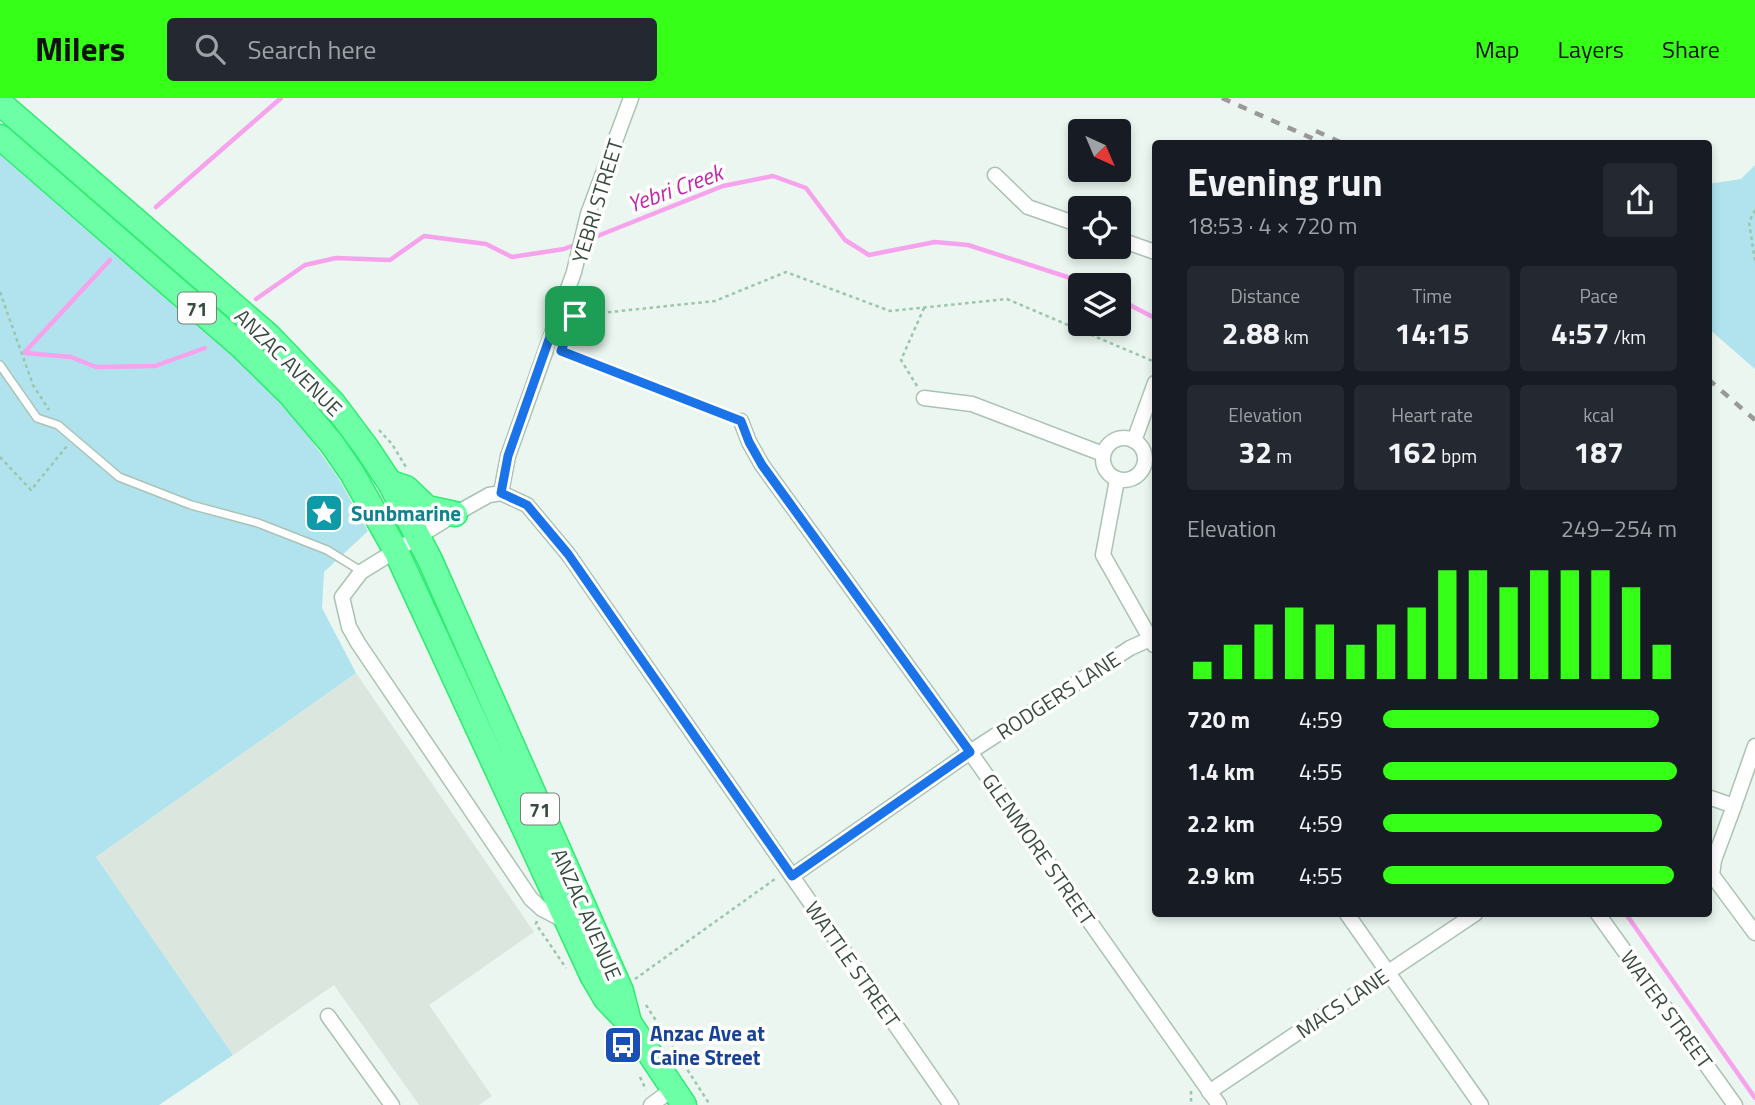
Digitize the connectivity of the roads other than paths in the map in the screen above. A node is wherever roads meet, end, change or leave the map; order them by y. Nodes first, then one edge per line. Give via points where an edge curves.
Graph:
1 (631, 98) edge
2 (0, 103) edge
3 (0, 137) edge
4 (995, 175) dead end
5 (1068, 221) edge
6 (1131, 244) edge
7 (1152, 251) edge
8 (0, 365) edge
9 (1152, 391) edge
10 (924, 398) road end
11 (741, 421) road end
12 (1134, 441) junction
13 (1103, 454) junction
14 (1149, 469) edge
15 (1117, 480) junction
16 (390, 483) junction
17 (501, 493) junction
18 (455, 514) junction
19 (418, 538) junction
20 (396, 551) junction
21 (361, 572) junction
22 (1152, 643) edge
23 (1755, 746) edge
24 (970, 752) junction
25 (1712, 798) edge
26 (1734, 806) junction
27 (792, 876) junction
28 (1349, 917) edge
29 (1470, 917) edge
30 (1600, 917) edge
31 (568, 922) junction
32 (1755, 933) edge
33 (1388, 972) junction
34 (328, 1016) dead end
35 (630, 1024) junction
36 (1209, 1092) junction
37 (679, 1097) edge
38 (392, 1105) edge
39 (651, 1105) edge
40 (951, 1105) edge
41 (1219, 1105) edge
42 (1481, 1105) edge
43 (1735, 1105) edge

1 - 17 street, YEBRI STREET via 508,456
2 - 16 highway, ANZAC AVENUE / 71 via 305,371 353,428
3 - 20 highway, ANZAC AVENUE / 71 via 290,394 352,473
4 - 5 street via 1028,207
6 - 7 street
8 - 21 lane via 37,418 58,425 119,477 316,545
9 - 12 street
10 - 13 street via 972,404
11 - 24 street, GLENMORE STREET via 762,465
12 - 13 street via 1115,440
12 - 14 street
13 - 15 street via 1107,472
14 - 15 street
15 - 22 street, RODGERS LANE via 1103,555
16 - 18 highway via 406,488 427,508
16 - 19 highway, ANZAC AVENUE / 71
17 - 18 street
17 - 27 street, WATTLE STREET via 527,505 568,554
18 - 19 street
19 - 20 street
19 - 35 highway, ANZAC AVENUE / 71 via 621,991
20 - 21 street
20 - 31 highway, ANZAC AVENUE / 71
21 - 31 street via 342,597 349,627 475,806 531,898
22 - 24 street, RODGERS LANE via 1130,648
23 - 26 street
24 - 27 street, RODGERS LANE
24 - 36 street, GLENMORE STREET
25 - 26 street
26 - 32 street via 1712,875
27 - 40 street, WATTLE STREET
28 - 33 street
29 - 33 street, MACS LANE
30 - 43 street, WATER STREET
31 - 35 highway, ANZAC AVENUE / 71 via 606,999
33 - 36 street, MACS LANE
33 - 42 street
34 - 38 street
35 - 37 highway, ANZAC AVENUE / 71
36 - 41 street, GLENMORE STREET
37 - 39 street

